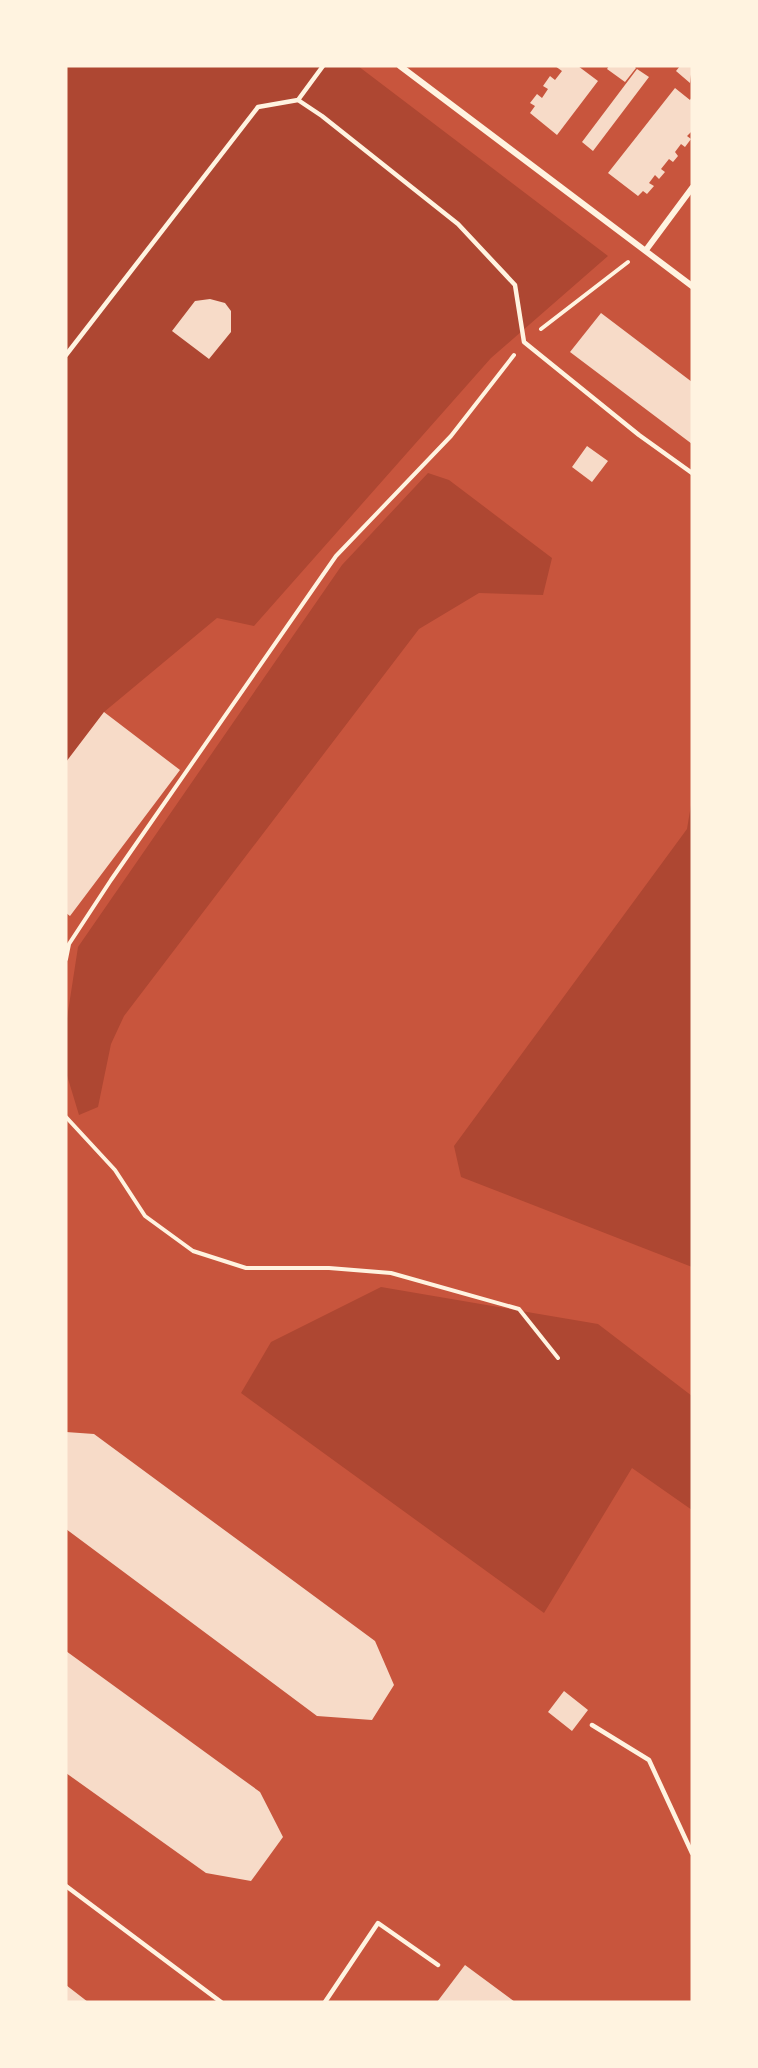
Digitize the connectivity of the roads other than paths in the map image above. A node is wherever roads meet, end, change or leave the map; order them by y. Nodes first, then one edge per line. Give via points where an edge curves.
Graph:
1 (323, 66) edge
2 (400, 66) edge
3 (298, 100) junction
4 (692, 188) edge
5 (646, 250) junction
6 (692, 286) edge
7 (66, 355) edge
8 (692, 473) edge
9 (592, 1725) dead end
10 (692, 1853) edge
11 (66, 1886) edge
12 (438, 1965) dead end
13 (221, 2002) edge
14 (325, 2002) edge

1 - 3 lane
2 - 5 street
3 - 7 lane via 258,107
3 - 8 lane via 458,224 515,285 524,342
4 - 5 street
5 - 6 street
9 - 10 lane via 649,1760
11 - 13 lane
12 - 14 lane via 378,1923

